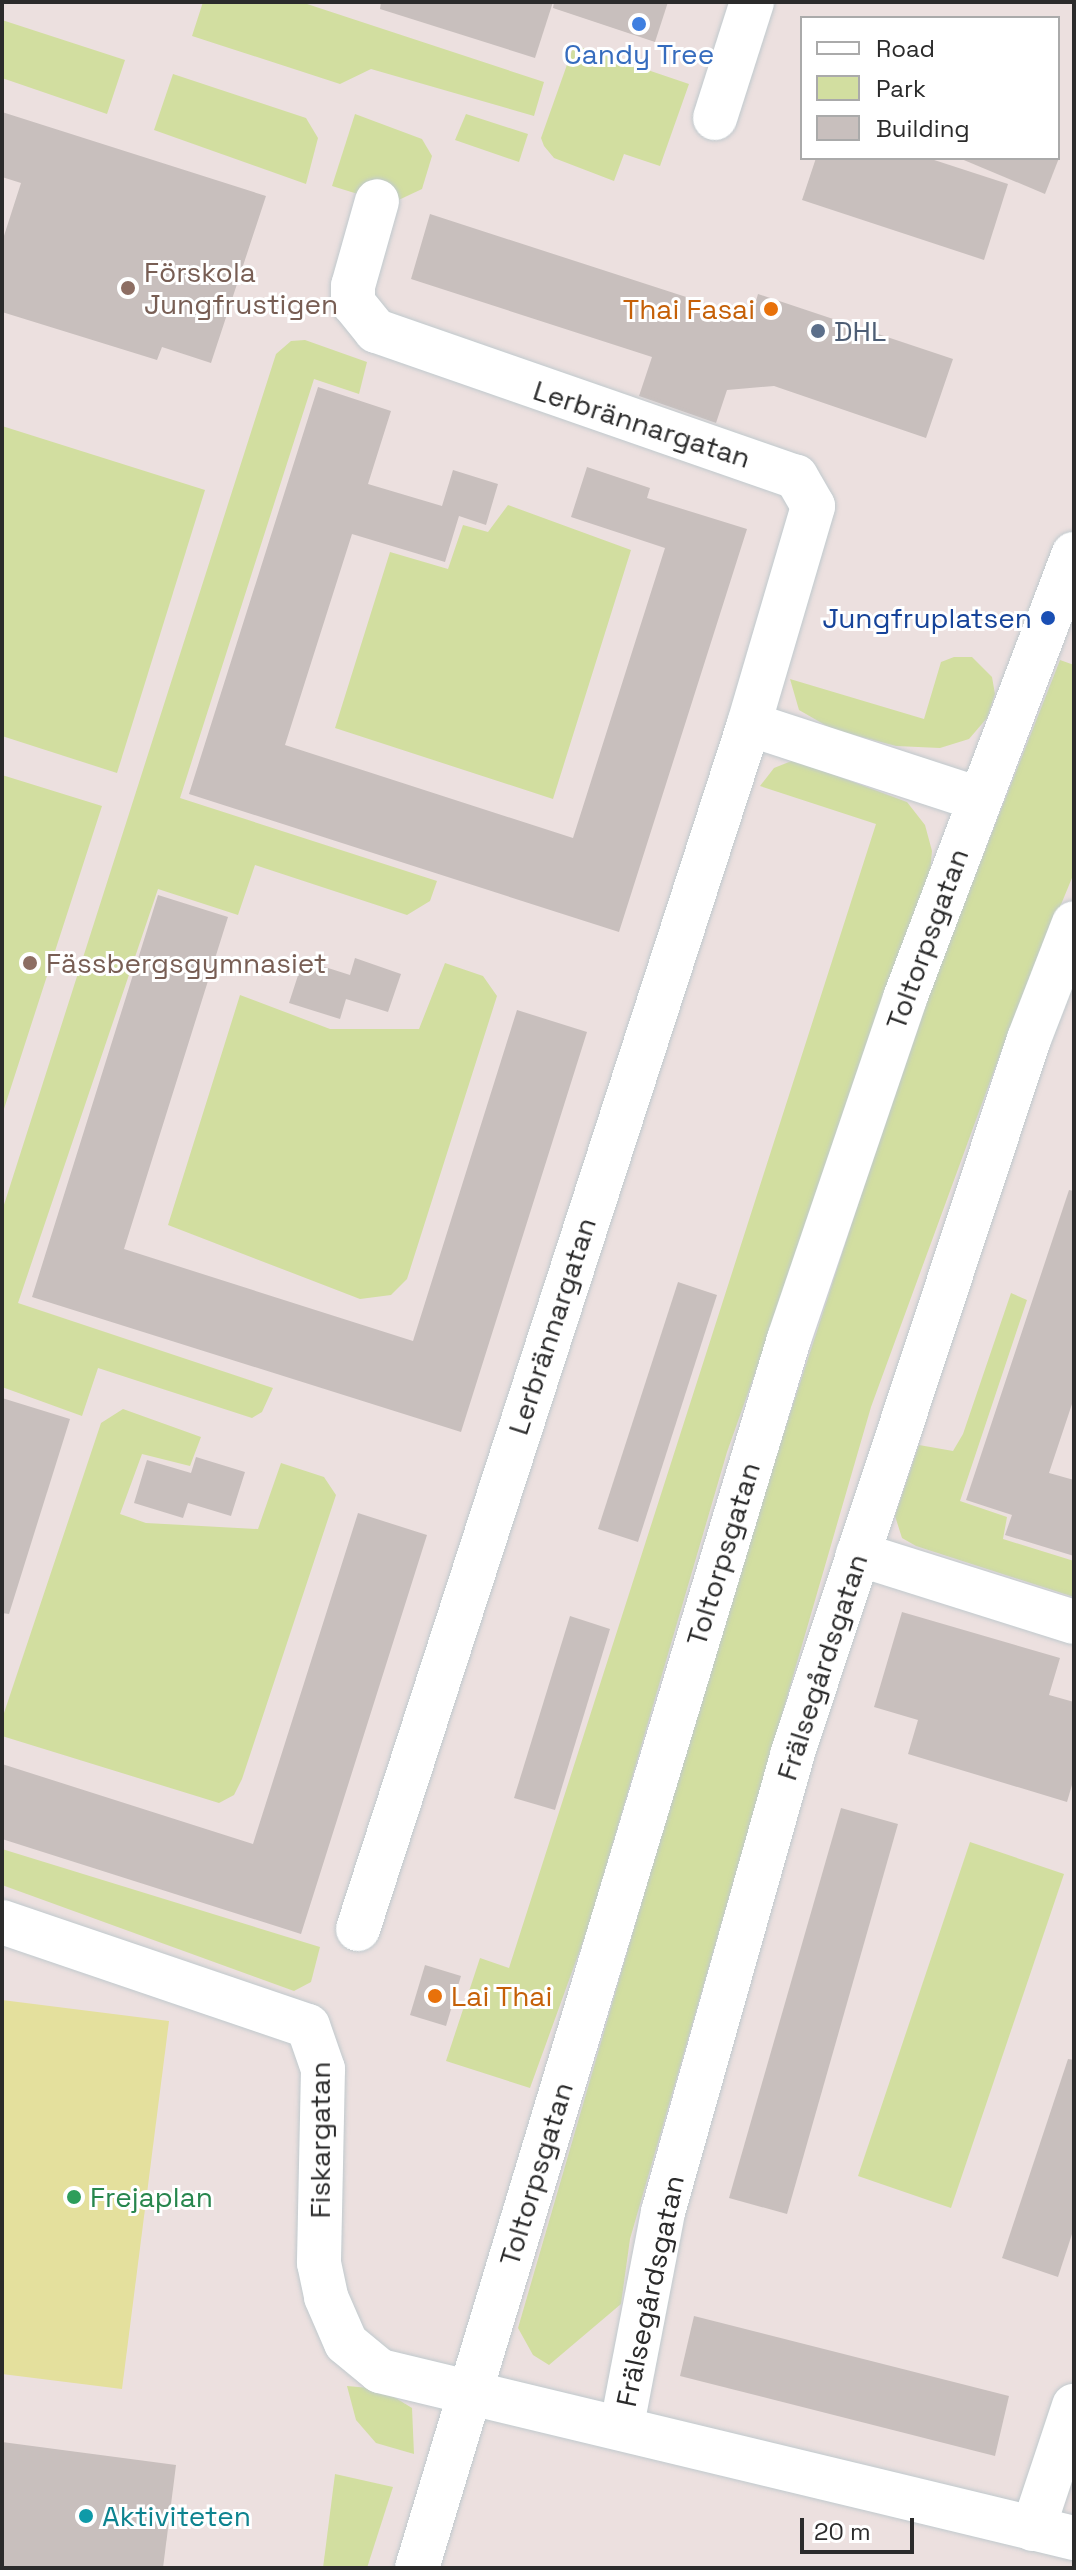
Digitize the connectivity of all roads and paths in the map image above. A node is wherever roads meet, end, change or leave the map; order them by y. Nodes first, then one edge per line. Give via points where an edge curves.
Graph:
1 (752, 2) edge
2 (715, 118) dead end
3 (377, 201) dead end
4 (1074, 554) edge
5 (749, 724) junction
6 (979, 799) junction
7 (1074, 923) edge
8 (858, 1554) junction
9 (1074, 1622) edge
10 (2, 1922) edge
11 (358, 1929) dead end
12 (470, 2395) junction
13 (1074, 2406) edge
14 (622, 2425) junction
15 (1053, 2534) edge
16 (417, 2568) edge

1 - 2 street
3 - 5 street, Lerbrännargatan via 353,286 353,303 376,331 796,477 806,489 813,506
4 - 6 street, Toltorpsgatan
5 - 6 street
5 - 11 street, Lerbrännargatan
6 - 12 street, Toltorpsgatan via 789,1339
7 - 8 street, Frälsegårdsgatan via 1029,1039
8 - 9 street
8 - 14 street, Frälsegårdsgatan via 792,1755 663,2212
10 - 12 street, Fiskargatan via 308,2026 323,2069 319,2263 336,2323 346,2343 380,2371
12 - 14 street
12 - 16 street, Toltorpsgatan
13 - 15 street
14 - 15 street

